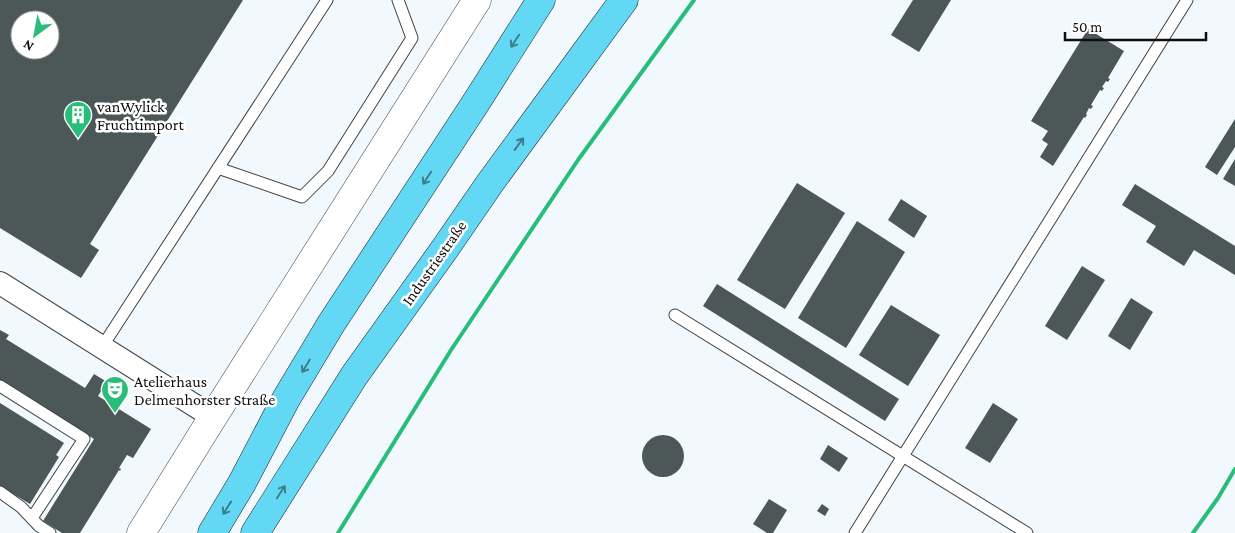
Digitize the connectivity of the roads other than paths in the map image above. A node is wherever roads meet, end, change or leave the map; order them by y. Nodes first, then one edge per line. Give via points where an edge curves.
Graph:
1 (327, 0) edge
2 (398, 0) edge
3 (477, 0) edge
4 (541, 0) edge
5 (624, 0) edge
6 (1187, 0) edge
7 (218, 168) junction
8 (0, 283) edge
9 (676, 315) dead end
10 (102, 347) junction
11 (0, 386) edge
12 (213, 416) junction
13 (903, 456) junction
14 (0, 492) edge
15 (32, 518) junction
16 (50, 533) edge
17 (141, 533) edge
18 (212, 533) edge
19 (255, 533) edge
20 (855, 533) edge
21 (1027, 533) edge

1 - 7 lane
2 - 7 lane via 412,38 328,171 302,197
3 - 12 street
4 -> 18 highway via 326,332
19 -> 5 highway, Industriestraße via 354,376
6 - 13 lane
7 - 10 lane
8 - 10 street
9 - 13 lane
10 - 12 street
11 - 15 lane via 84,439
12 - 17 street
13 - 20 lane
13 - 21 lane
14 - 15 lane
15 - 16 lane

